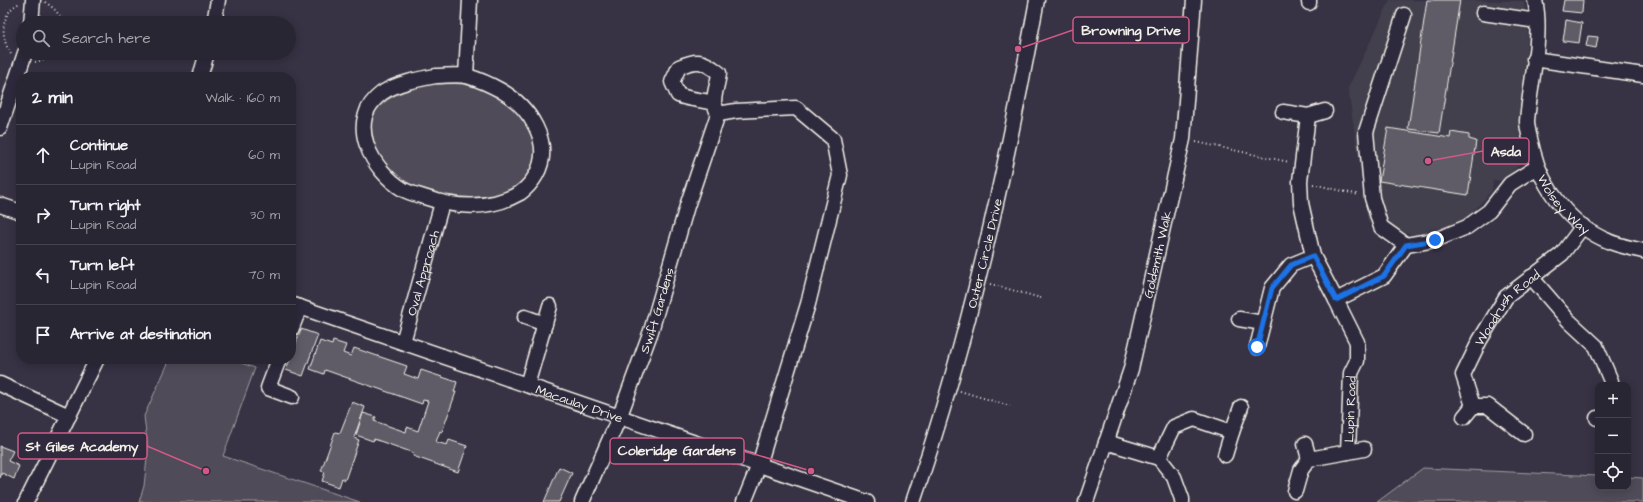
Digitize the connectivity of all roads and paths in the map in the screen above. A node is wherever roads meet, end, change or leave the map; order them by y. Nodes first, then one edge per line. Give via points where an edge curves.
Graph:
1 (218, 0) edge
2 (470, 0) edge
3 (1037, 0) edge
4 (1194, 0) edge
5 (1535, 0) edge
6 (33, 1) edge
7 (1483, 13) dead end
8 (32, 16) edge
9 (60, 16) edge
10 (215, 16) edge
11 (1404, 16) dead end
12 (1537, 21) junction
13 (16, 56) edge
14 (1534, 59) junction
15 (23, 60) edge
16 (28, 60) edge
17 (44, 60) edge
18 (205, 60) edge
19 (19, 72) edge
20 (201, 72) edge
21 (1643, 75) edge
22 (466, 76) junction
23 (16, 81) edge
24 (1325, 111) dead end
25 (1284, 112) dead end
26 (1308, 116) junction
27 (0, 128) edge
28 (1182, 139) junction
29 (1302, 165) junction
30 (1537, 167) junction
31 (1300, 181) junction
32 (1371, 192) junction
33 (442, 203) junction
34 (0, 205) edge
35 (16, 210) edge
36 (1583, 226) junction
37 (1406, 245) junction
38 (1643, 251) edge
39 (1313, 256) junction
40 (1531, 277) junction
41 (978, 281) junction
42 (1041, 298) dead end
43 (1336, 300) junction
44 (296, 306) edge
45 (550, 306) dead end
46 (524, 317) dead end
47 (1239, 319) dead end
48 (1263, 323) junction
49 (545, 324) junction
50 (403, 342) junction
51 (1257, 347) dead end
52 (95, 364) edge
53 (277, 364) edge
54 (1611, 382) edge
55 (0, 384) edge
56 (527, 385) junction
57 (949, 388) junction
58 (292, 397) dead end
59 (1010, 406) dead end
60 (1473, 406) junction
61 (1241, 407) dead end
62 (69, 416) junction
63 (1464, 417) dead end
64 (619, 418) junction
65 (1232, 432) junction
66 (1524, 434) dead end
67 (1106, 442) junction
68 (1305, 444) dead end
69 (1364, 449) dead end
70 (1348, 452) junction
71 (1224, 455) dead end
72 (1159, 458) junction
73 (1309, 459) junction
74 (759, 465) junction
75 (1296, 491) dead end
76 (26, 502) edge
77 (582, 502) edge
78 (744, 502) edge
79 (867, 502) edge
80 (913, 502) edge
81 (1086, 502) edge
82 (1182, 502) edge

1 - 10 street
2 - 22 street
3 - 41 street, Outer Circle Drive via 1015,124
4 - 28 street, Goldsmith Walk
5 - 12 street, Wolsey Way
6 - 8 street
6 - 9 path via 53,7
6 - 13 path via 14,5 3,21 3,40 7,49
7 - 12 street
11 - 32 street via 1366,132
12 - 14 street, Wolsey Way
14 - 21 street
14 - 30 street, Wolsey Way via 1527,123
15 - 19 street
16 - 17 path via 33,63
18 - 20 street
22 - 33 street via 500,90 522,106 536,126 542,145 542,159 532,183 520,192 486,205
22 - 33 street via 424,78 382,93 370,106 363,126 366,144 382,171 404,190
23 - 27 street
24 - 26 street
25 - 26 street
26 - 29 street, Lupin Road
28 - 29 path
28 - 67 street, Goldsmith Walk via 1131,370
29 - 31 street, Lupin Road
30 - 36 street, Wolsey Way via 1549,190 1562,207
30 - 37 street via 1510,184 1489,211 1467,227 1435,240
31 - 32 path
31 - 39 street, Lupin Road via 1301,203
32 - 37 street via 1381,227
33 - 50 street, Oval Approach
34 - 35 street
36 - 38 street, Wolsey Way via 1607,241
36 - 40 street, Woodrush Road via 1562,254
37 - 43 street via 1384,276
39 - 43 street, Lupin Road
39 - 48 street via 1291,265 1272,288
40 - 54 street via 1569,321 1596,346
40 - 60 street, Woodrush Road via 1506,297 1480,340 1463,375
41 - 42 path
41 - 57 street, Outer Circle Drive
43 - 70 street, Lupin Road via 1357,342 1357,361 1351,373
44 - 50 street, Macaulay Drive
45 - 49 street
46 - 49 street
47 - 48 street
48 - 51 street
49 - 56 street
50 - 56 street, Macaulay Drive
52 - 62 street
53 - 58 street via 268,388
55 - 62 street
56 - 64 street, Macaulay Drive
57 - 59 path
57 - 80 street, Outer Circle Drive
60 - 63 street
60 - 66 street via 1488,406
61 - 65 street
62 - 76 street
64 - 74 street, Macaulay Drive
64 - 74 street, Swift Gardens via 650,331 716,109 736,111 796,108 833,139 840,175 808,304
64 - 77 street, Swift Gardens
65 - 71 street
65 - 72 street via 1194,419 1174,427
67 - 72 street
67 - 81 street, Goldsmith Walk
68 - 73 street
69 - 70 street, Lupin Road
70 - 73 street, Lupin Road
72 - 82 street via 1174,477
73 - 75 street via 1301,470
74 - 78 street
74 - 79 street, Macaulay Drive

